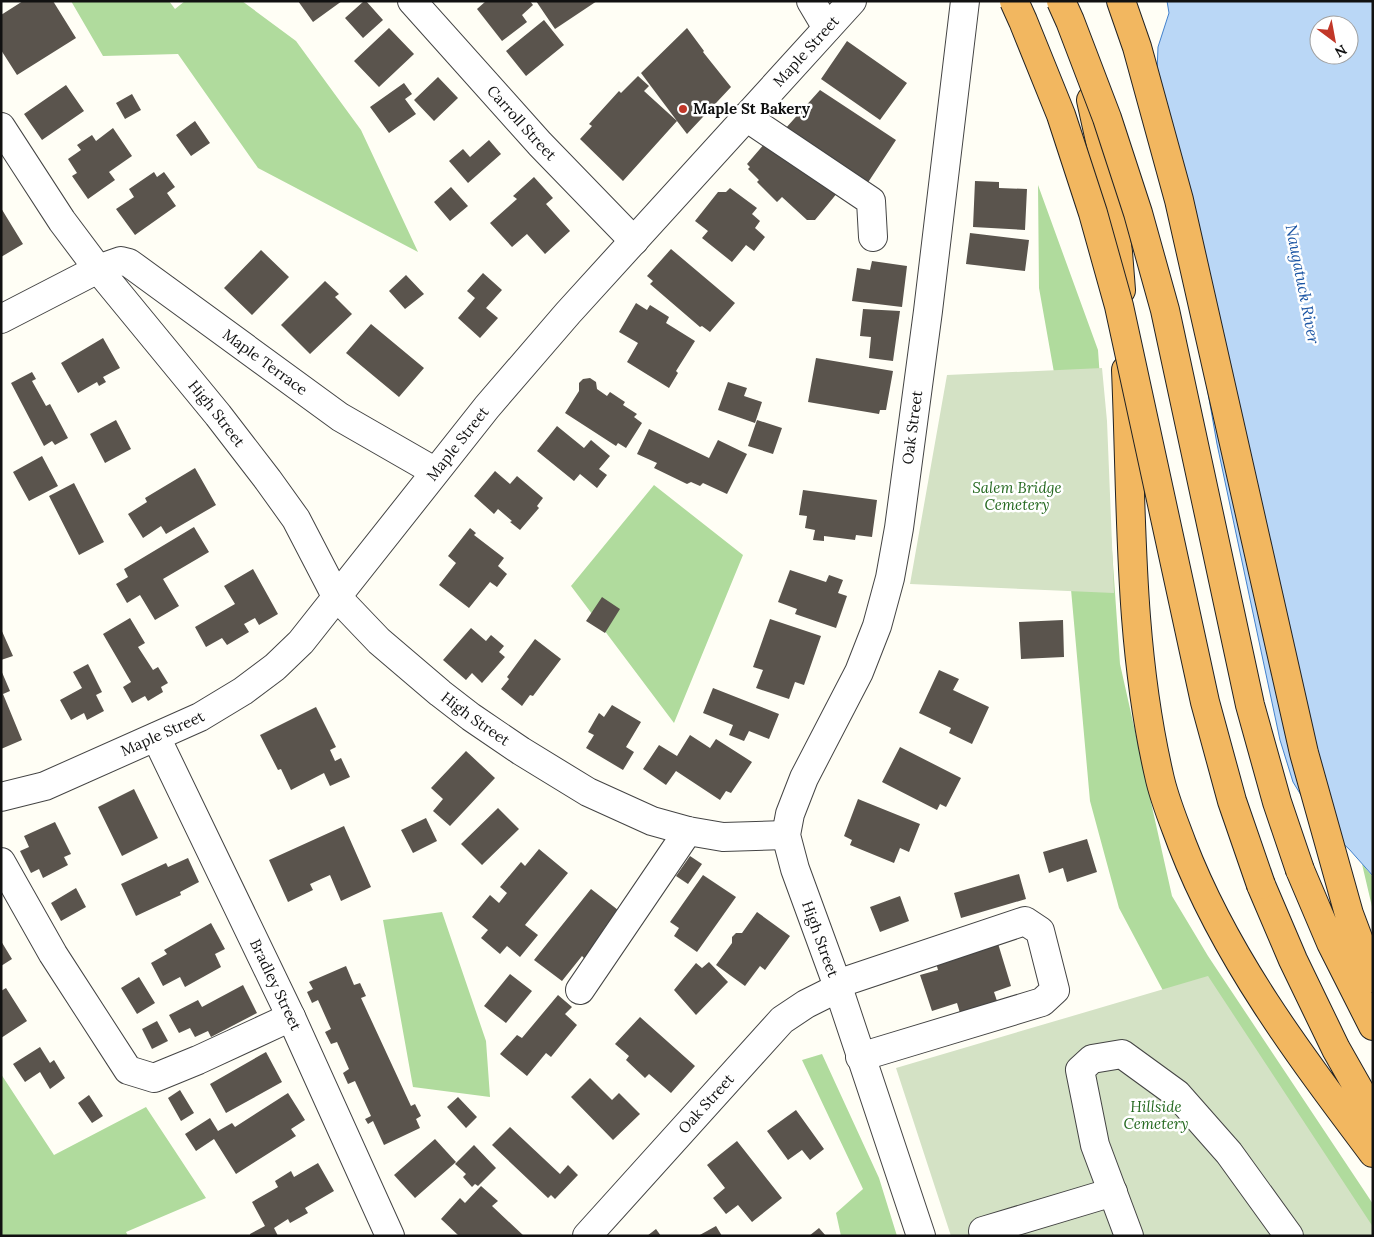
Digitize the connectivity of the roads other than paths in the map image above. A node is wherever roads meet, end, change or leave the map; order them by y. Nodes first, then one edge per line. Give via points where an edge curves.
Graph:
1 (412, 1) edge
2 (811, 1) edge
3 (852, 1) edge
4 (965, 1) edge
5 (1014, 1) edge
6 (1061, 1) edge
7 (1068, 1) edge
8 (1120, 1) edge
9 (827, 28) junction
10 (746, 117) junction
11 (1, 127) edge
12 (872, 237) dead end
13 (634, 241) junction
14 (98, 268) junction
15 (1, 319) edge
16 (434, 471) junction
17 (336, 596) junction
18 (156, 737) junction
19 (1, 797) edge
20 (688, 830) junction
21 (786, 835) junction
22 (1, 862) edge
23 (1373, 978) edge
24 (837, 986) junction
25 (580, 990) dead end
26 (291, 1017) junction
27 (1373, 1026) edge
28 (860, 1057) junction
29 (1373, 1114) edge
30 (1373, 1154) edge
31 (1113, 1192) junction
32 (983, 1230) dead end
33 (390, 1236) edge
34 (587, 1236) edge
35 (921, 1236) edge
36 (1129, 1236) edge
37 (1289, 1236) edge

1 - 13 street, Carroll Street via 540,144
2 - 9 street
3 - 9 street, Maple Street
4 - 21 street, Oak Street via 928,311 890,578 877,626 859,672 804,778 790,814
5 - 29 highway, bridge via 1061,115 1119,306 1206,702 1232,800 1261,885 1301,978 1336,1050
6 - 27 highway, bridge via 1107,118 1165,310 1250,705 1277,802 1300,870 1331,943
7 - 30 highway via 1108,177 1118,252 1134,606 1140,668 1159,777 1194,873 1245,973
8 - 23 highway via 1137,47 1179,200 1304,753 1349,914
9 - 10 street, Maple Street
10 - 12 street via 871,201
10 - 13 street, Maple Street
11 - 14 street, High Street via 62,221
13 - 16 street, Maple Street via 568,313
14 - 15 street, Maple Terrace
14 - 16 street, Maple Terrace via 121,261 129,263 340,417
14 - 17 street, High Street via 268,480 296,519
16 - 17 street, Maple Street
17 - 18 street, Maple Street via 301,642 275,668 200,718
17 - 20 street, High Street via 379,641 440,693 522,751 588,792 652,821
18 - 19 street, Maple Street via 46,786
18 - 26 street, Bradley Street
20 - 21 street, High Street via 723,837
20 - 25 street
21 - 24 street, High Street
22 - 26 street via 53,954 128,1070 154,1078
24 - 28 street, High Street
24 - 28 street, Oak Street via 1025,921 1040,931 1055,990 1042,1002
24 - 34 street, Oak Street via 782,1020
26 - 33 street, Bradley Street
28 - 35 street, High Street
31 - 32 street
31 - 36 street
31 - 37 street via 1095,1145 1080,1070 1092,1060 1122,1054 1177,1094 1229,1153

